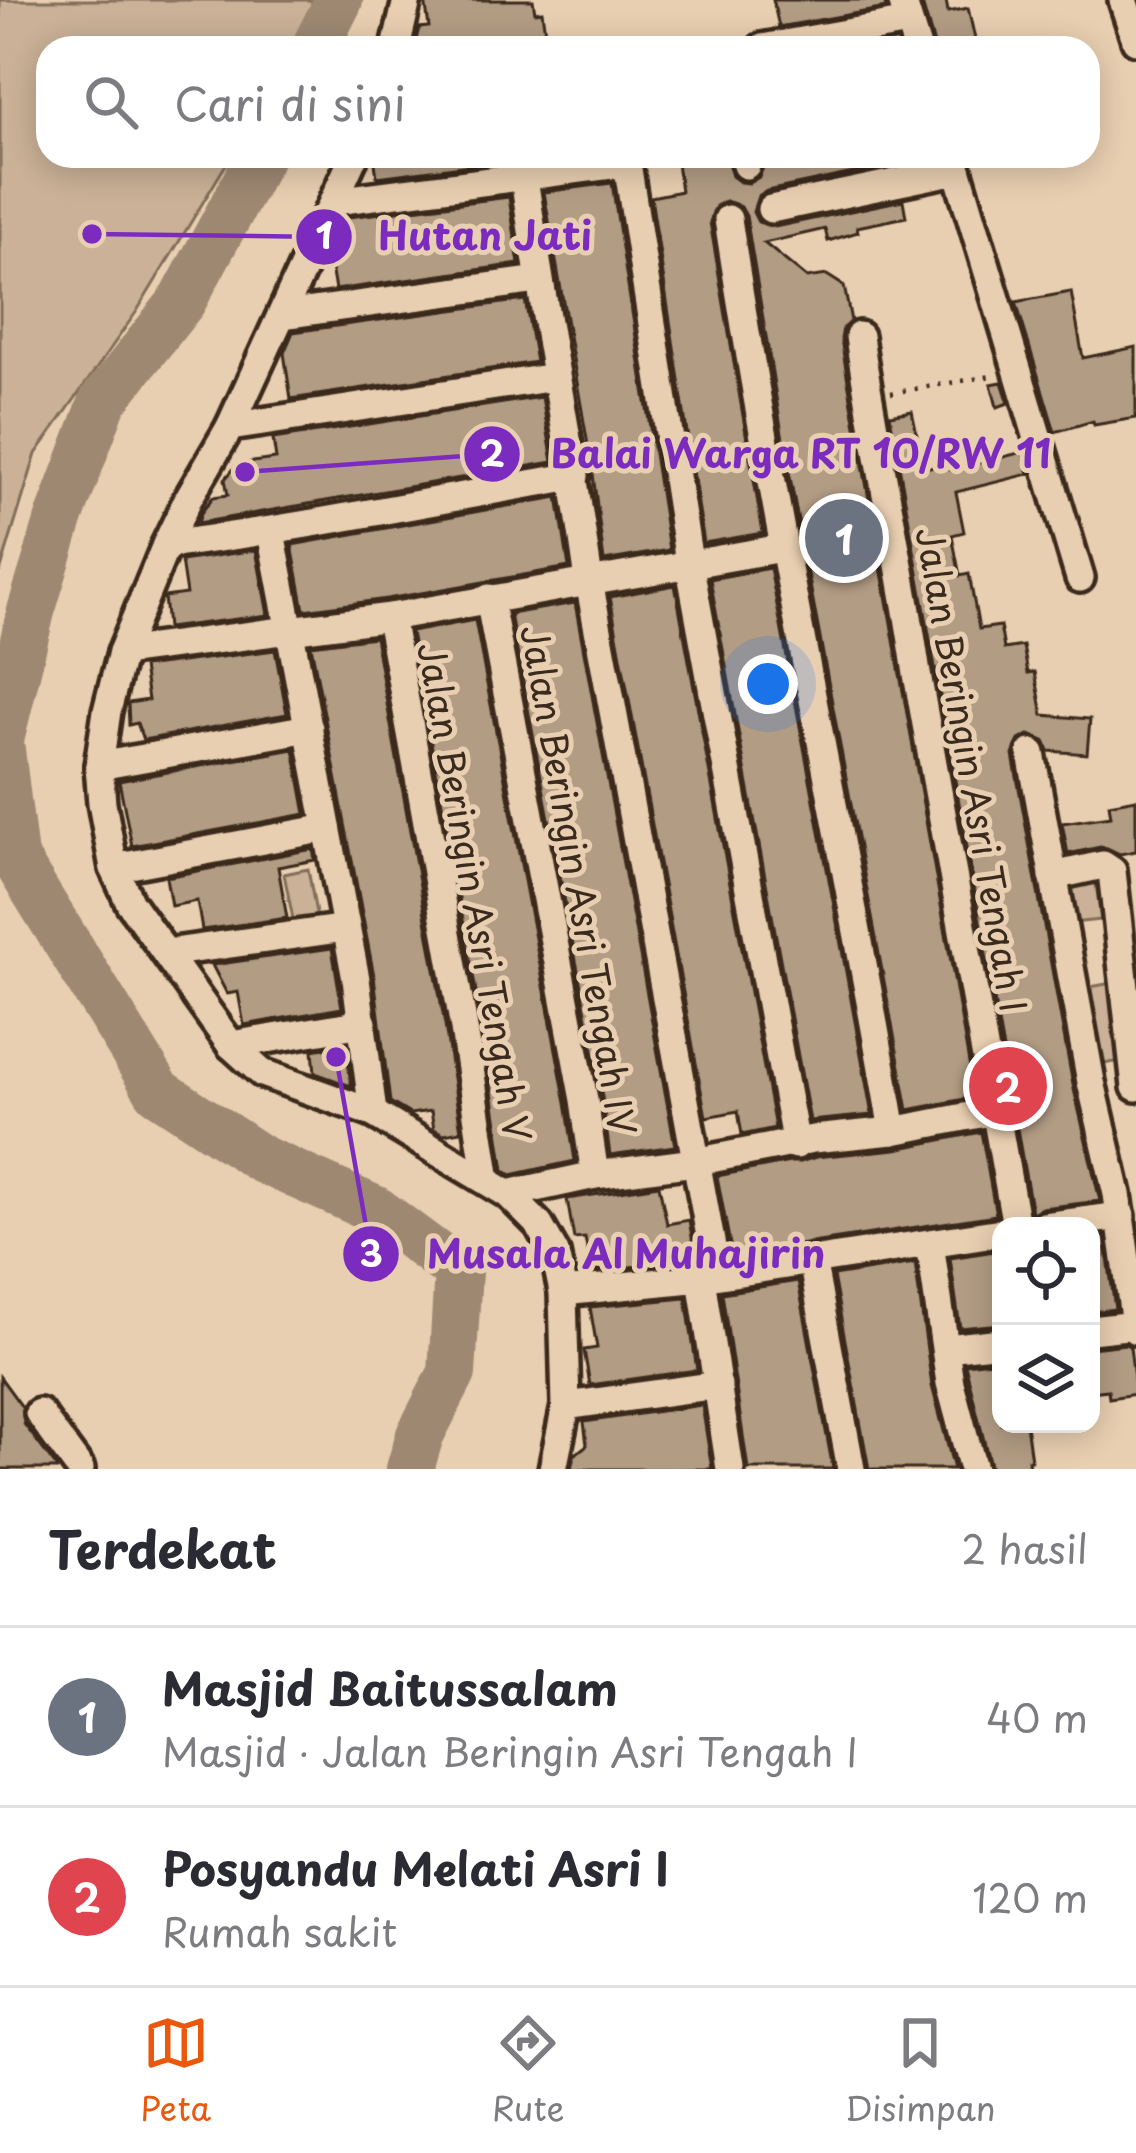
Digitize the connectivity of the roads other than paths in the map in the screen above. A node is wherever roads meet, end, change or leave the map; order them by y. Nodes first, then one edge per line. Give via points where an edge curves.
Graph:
1 (407, 0) edge
2 (1123, 0) edge
3 (909, 23) edge
4 (399, 36) edge
5 (833, 36) edge
6 (1136, 40) edge
7 (349, 168) edge
8 (579, 168) edge
9 (628, 168) edge
10 (935, 168) edge
11 (957, 168) edge
12 (524, 177) junction
13 (335, 201) junction
14 (771, 209) dead end
15 (728, 219) dead end
16 (538, 280) junction
17 (283, 315) junction
18 (859, 336) dead end
19 (555, 376) junction
20 (230, 427) junction
21 (575, 476) junction
22 (271, 532) junction
23 (166, 545) junction
24 (782, 548) junction
25 (689, 562) junction
26 (1080, 578) dead end
27 (589, 581) junction
28 (489, 598) junction
29 (390, 616) junction
30 (291, 630) junction
31 (122, 652) junction
32 (309, 728) junction
33 (1031, 753) dead end
34 (99, 766) junction
35 (327, 828) junction
36 (114, 868) junction
37 (1053, 876) junction
38 (346, 928) junction
39 (166, 953) junction
40 (363, 1023) junction
41 (230, 1045) junction
42 (1135, 1077) edge
43 (1091, 1082) junction
44 (995, 1111) junction
45 (374, 1113) junction
46 (893, 1131) junction
47 (796, 1144) junction
48 (695, 1162) junction
49 (595, 1175) junction
50 (497, 1187) junction
51 (1125, 1201) edge
52 (1014, 1217) edge
53 (1073, 1217) edge
54 (992, 1233) edge
55 (930, 1243) junction
56 (812, 1260) junction
57 (709, 1276) junction
58 (562, 1292) junction
59 (1135, 1327) edge
60 (1100, 1329) edge
61 (992, 1343) edge
62 (947, 1348) junction
63 (718, 1384) junction
64 (566, 1406) junction
65 (39, 1413) dead end
66 (80, 1469) edge
67 (553, 1469) edge
68 (730, 1469) edge
69 (850, 1469) edge
70 (973, 1469) edge

1 - 4 street
2 - 6 street
3 - 5 street
7 - 13 street
8 - 12 street
9 - 25 street
10 - 14 street
11 - 26 street
12 - 13 street
12 - 16 street
13 - 17 street
15 - 24 street
16 - 17 street
16 - 19 street
17 - 20 street
18 - 44 street, Jalan Beringin Asri Tengah I
19 - 20 street
19 - 21 street
20 - 23 street
21 - 22 street
21 - 27 street
22 - 23 street
22 - 30 street
23 - 31 street
24 - 25 street
24 - 46 street
25 - 27 street
25 - 47 street
27 - 28 street
27 - 48 street
28 - 29 street
28 - 49 street, Jalan Beringin Asri Tengah IV
29 - 30 street
29 - 50 street, Jalan Beringin Asri Tengah V
30 - 31 street
30 - 32 street
31 - 34 street
32 - 34 street
32 - 35 street
33 - 37 street
34 - 36 street
35 - 36 street
35 - 38 street
36 - 39 street
37 - 42 street via 1103,865 1112,871
37 - 43 street
38 - 39 street
38 - 40 street
39 - 41 street
40 - 41 street
40 - 45 street
41 - 45 street via 262,1073
42 - 43 street
43 - 51 street
44 - 46 street
44 - 52 street, Jalan Beringin Asri Tengah I
45 - 50 street
46 - 47 street
47 - 48 street
48 - 49 street
48 - 57 street
49 - 50 street
50 - 58 street via 550,1241
51 - 53 street
51 - 59 street
54 - 55 street
55 - 56 street
55 - 62 street
56 - 57 street
56 - 69 street
57 - 58 street
57 - 63 street
58 - 64 street
59 - 60 street
61 - 62 street
62 - 70 street
63 - 64 street
63 - 68 street
64 - 67 street
65 - 66 street

